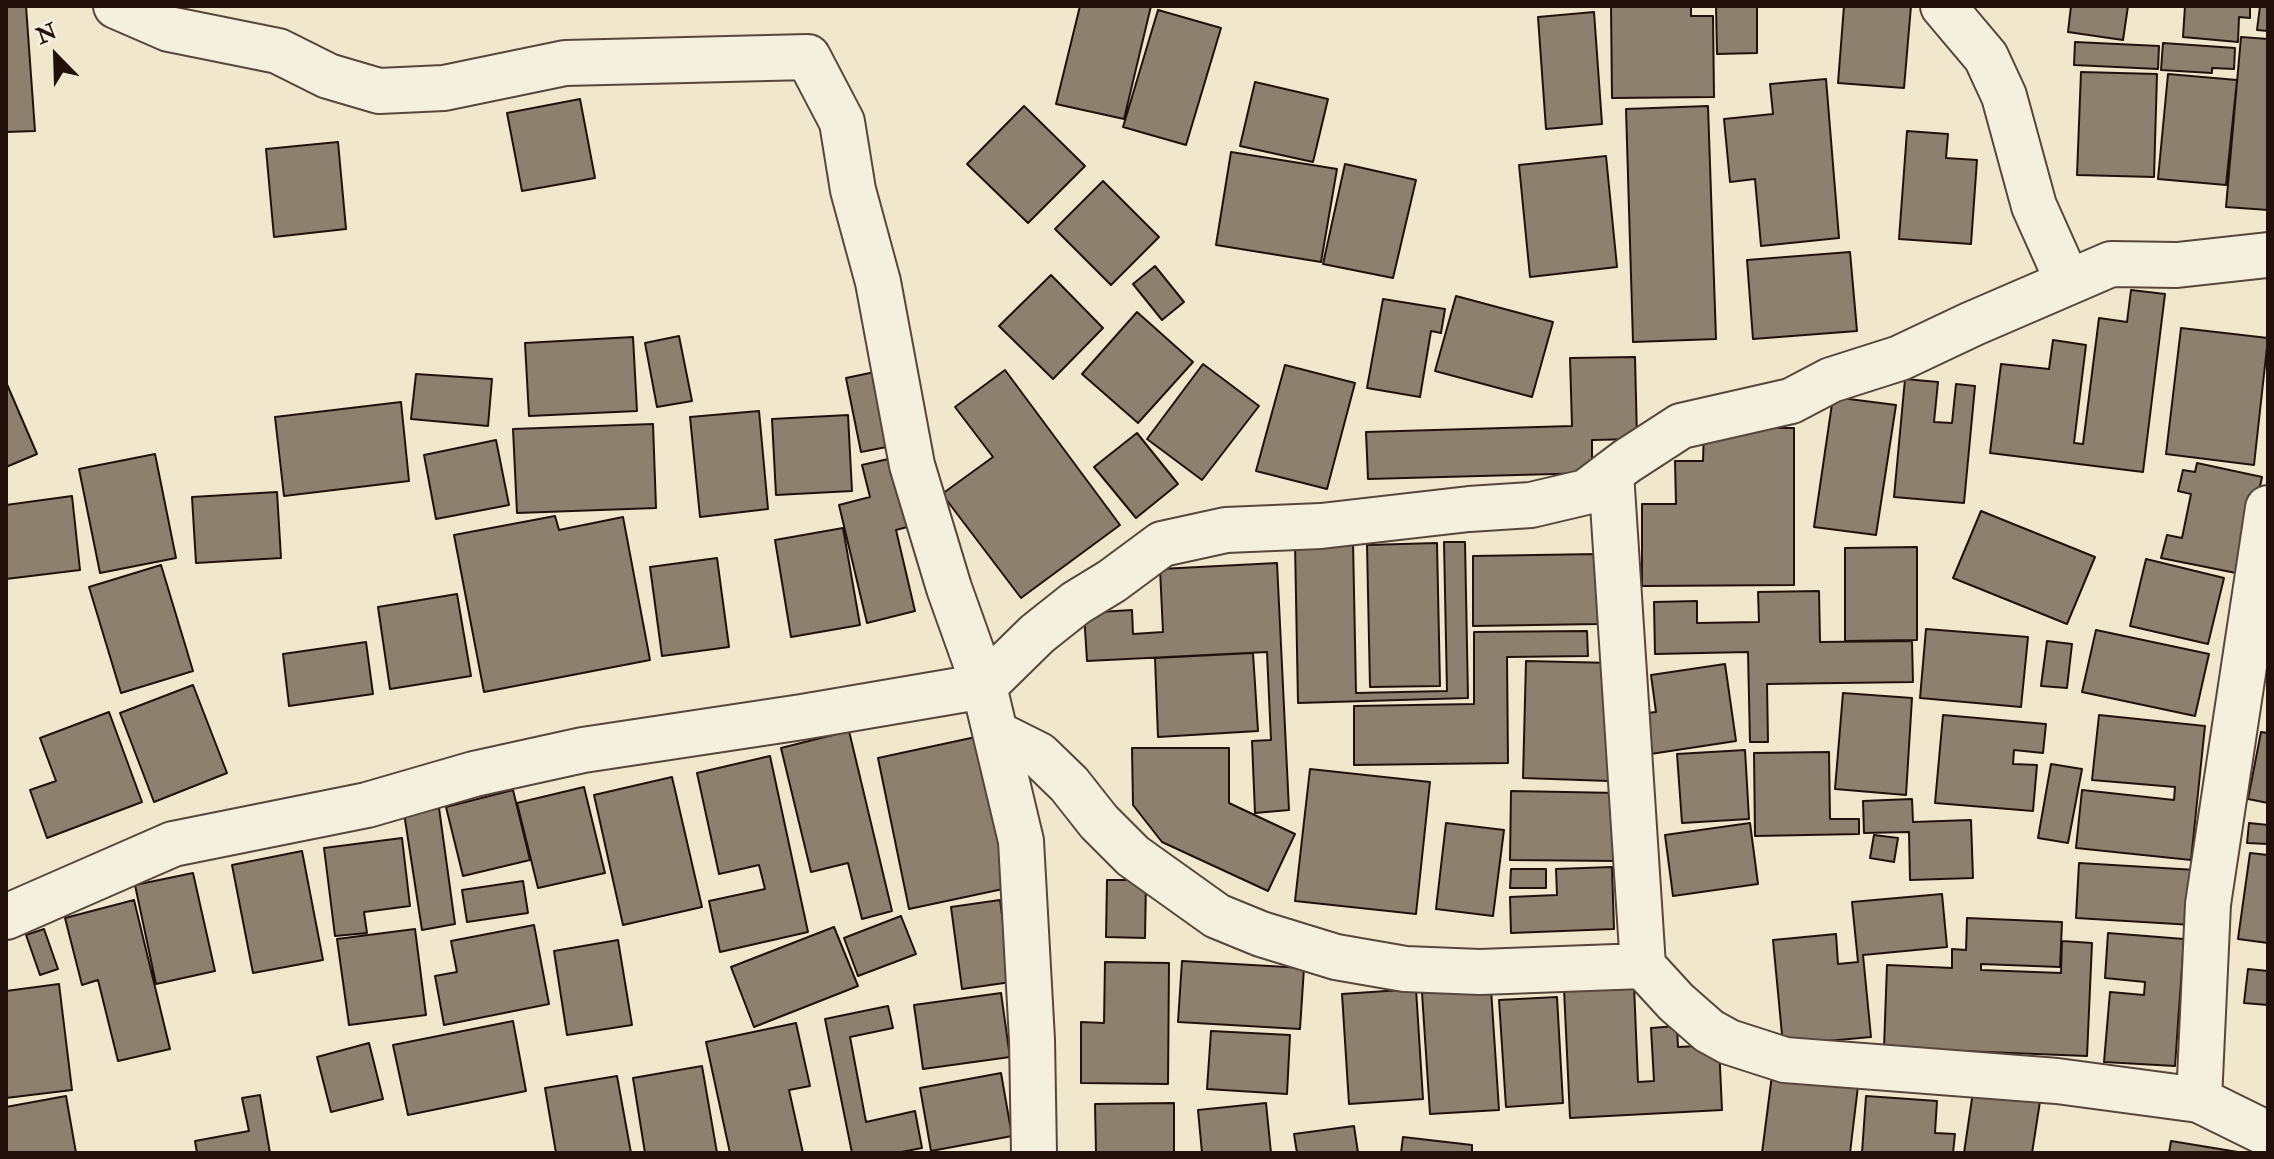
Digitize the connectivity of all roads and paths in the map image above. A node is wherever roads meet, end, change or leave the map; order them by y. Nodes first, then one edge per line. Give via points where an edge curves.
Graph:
1 (116, 6) edge
2 (1943, 6) edge
3 (2268, 255) edge
4 (2068, 282) junction
5 (1611, 473) junction
6 (2268, 508) edge
7 (984, 686) junction
8 (997, 734) junction
9 (6, 917) edge
10 (1643, 966) junction
11 (2199, 1100) junction
12 (2268, 1134) edge
13 (1034, 1153) edge

1 - 7 street via 169,29 278,51 328,76 379,91 444,88 565,63 808,57 842,122 912,465
2 - 4 street via 1986,57 2004,96 2034,206
3 - 4 street via 2177,265 2111,264
4 - 5 street via 1791,401 1681,426
5 - 7 street via 1586,492 1531,505 1226,530 1162,544 1037,634
5 - 10 street
6 - 11 street via 2208,904
7 - 8 street
7 - 9 street via 583,750 367,805 173,844
8 - 10 street via 1039,755 1133,856 1217,916 1261,934 1336,957 1405,969
8 - 13 street via 1021,841
10 - 11 street via 1709,1031 1785,1060 2057,1081
11 - 12 street

